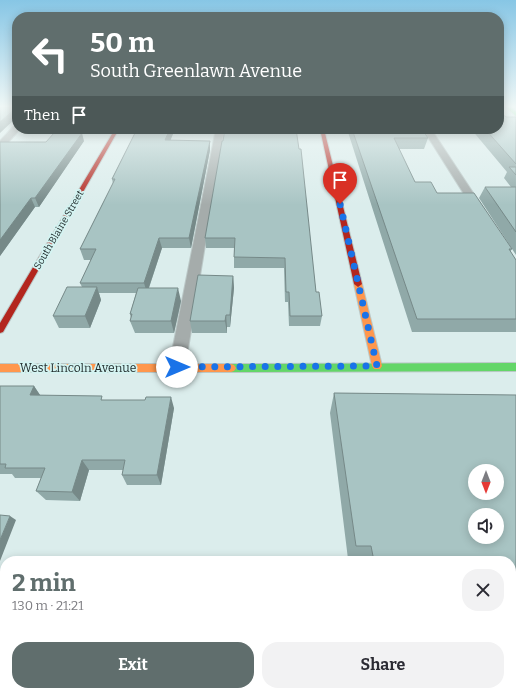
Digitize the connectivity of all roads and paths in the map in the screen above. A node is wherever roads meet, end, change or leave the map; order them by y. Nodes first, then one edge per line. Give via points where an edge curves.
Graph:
1 (111, 139) edge
2 (218, 139) edge
3 (324, 139) edge
4 (434, 139) edge
5 (486, 221) edge
6 (0, 330) edge
7 (377, 366) junction
8 (177, 367) junction
9 (516, 367) edge
10 (0, 368) edge

1 - 6 street, South Blaine Street
2 - 8 lane
3 - 7 street
4 - 5 lane
7 - 8 street, West Lincoln Avenue
7 - 9 street, West Lincoln Avenue
8 - 10 street, West Lincoln Avenue

